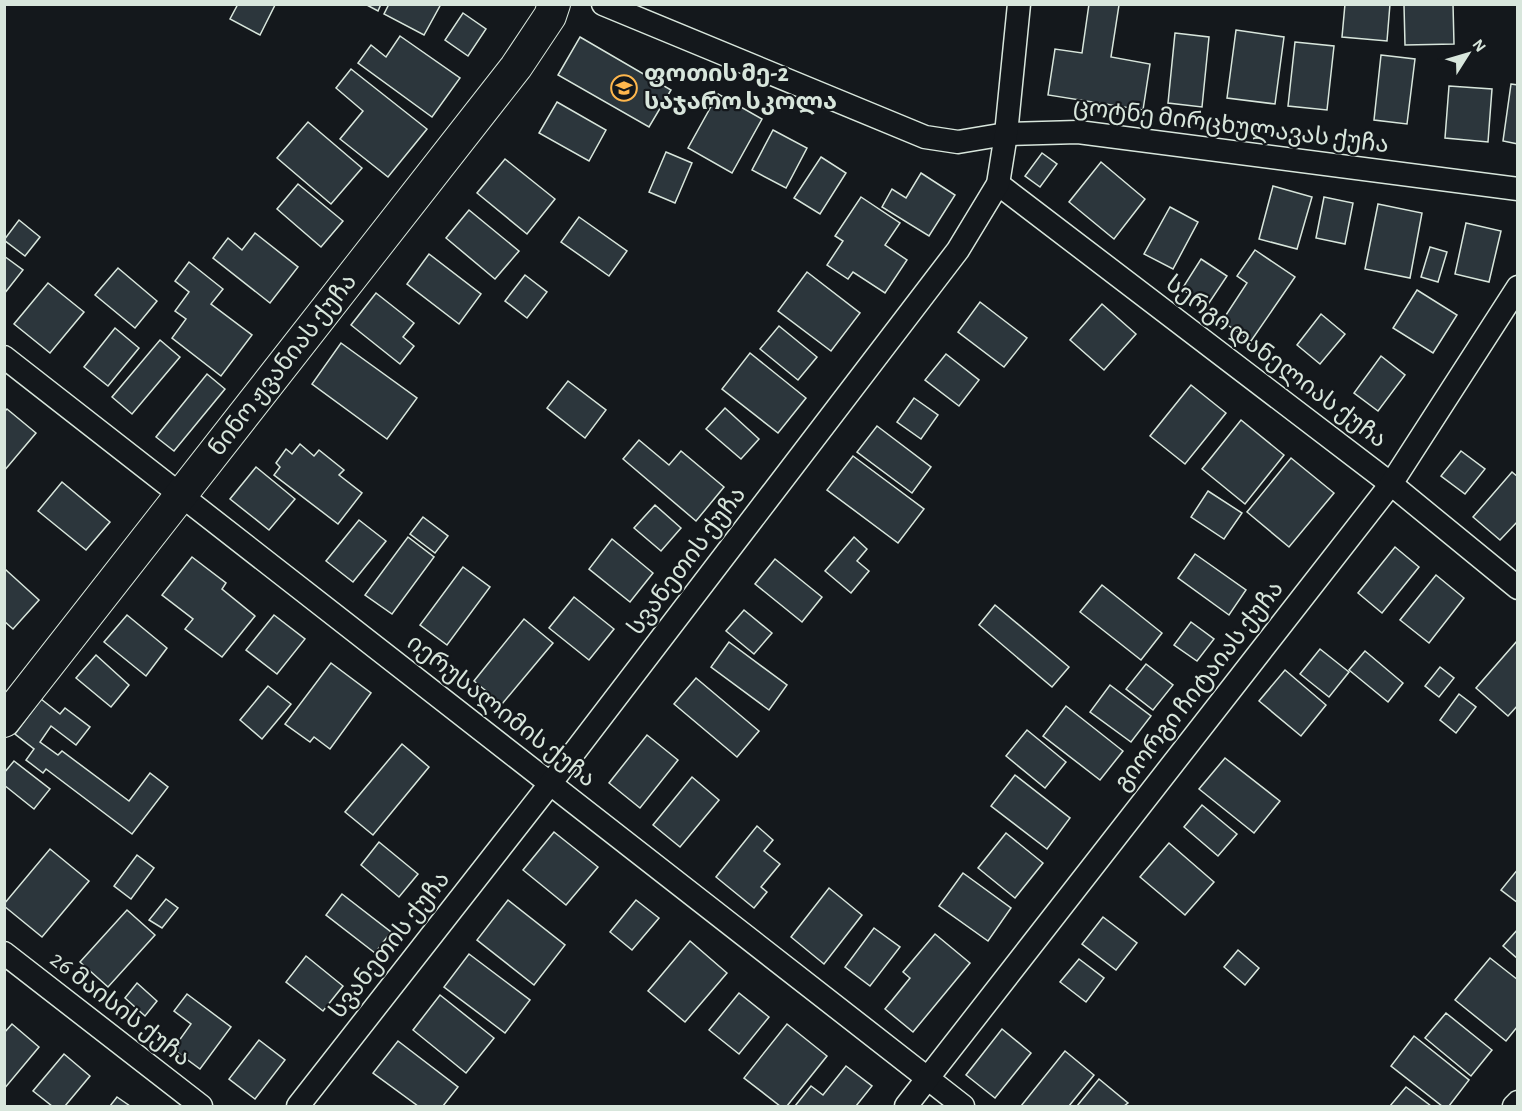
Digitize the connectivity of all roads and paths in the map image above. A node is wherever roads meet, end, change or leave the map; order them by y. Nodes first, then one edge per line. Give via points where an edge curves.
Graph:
1 (554, 4) edge
2 (603, 4) edge
3 (1019, 4) edge
4 (1006, 135) junction
5 (998, 184) junction
6 (1518, 189) edge
7 (1518, 287) edge
8 (4, 357) edge
9 (1391, 484) junction
10 (181, 496) junction
11 (1518, 588) edge
12 (4, 721) edge
13 (550, 784) junction
14 (4, 953) edge
15 (928, 1079) junction
16 (1518, 1102) edge
17 (201, 1107) edge
18 (298, 1107) edge
19 (906, 1107) edge
20 (963, 1107) edge
21 (1514, 1107) edge

1 - 10 street, ნინო ჟვანიას ქუჩა via 516,67
2 - 4 street, ცოტნე მირცხულავას ქუჩა via 925,137 958,142
3 - 4 street, სვანეთის ქუჩა
4 - 5 street, სვანეთის ქუჩა
4 - 6 street, ცოტნე მირცხულავას ქუჩა via 1078,132
5 - 9 street, სერგი დანელიას ქუჩა
5 - 13 street, სვანეთის ქუჩა via 958,250
7 - 9 street, გიორგი ჩიტაიას ქუჩა
8 - 10 street, იერუსალიმის ქუჩა
9 - 11 street, სერგი დანელიას ქუჩა
9 - 15 street, გიორგი ჩიტაიას ქუჩა
10 - 12 street, ნინო ჟვანიას ქუჩა
10 - 13 street, იერუსალიმის ქუჩა
13 - 15 street, იერუსალიმის ქუჩა
13 - 18 street, სვანეთის ქუჩა
14 - 17 street, 26 მაისის ქუჩა
15 - 19 street, გიორგი ჩიტაიას ქუჩა
15 - 20 street, იერუსალიმის ქუჩა
16 - 21 street

